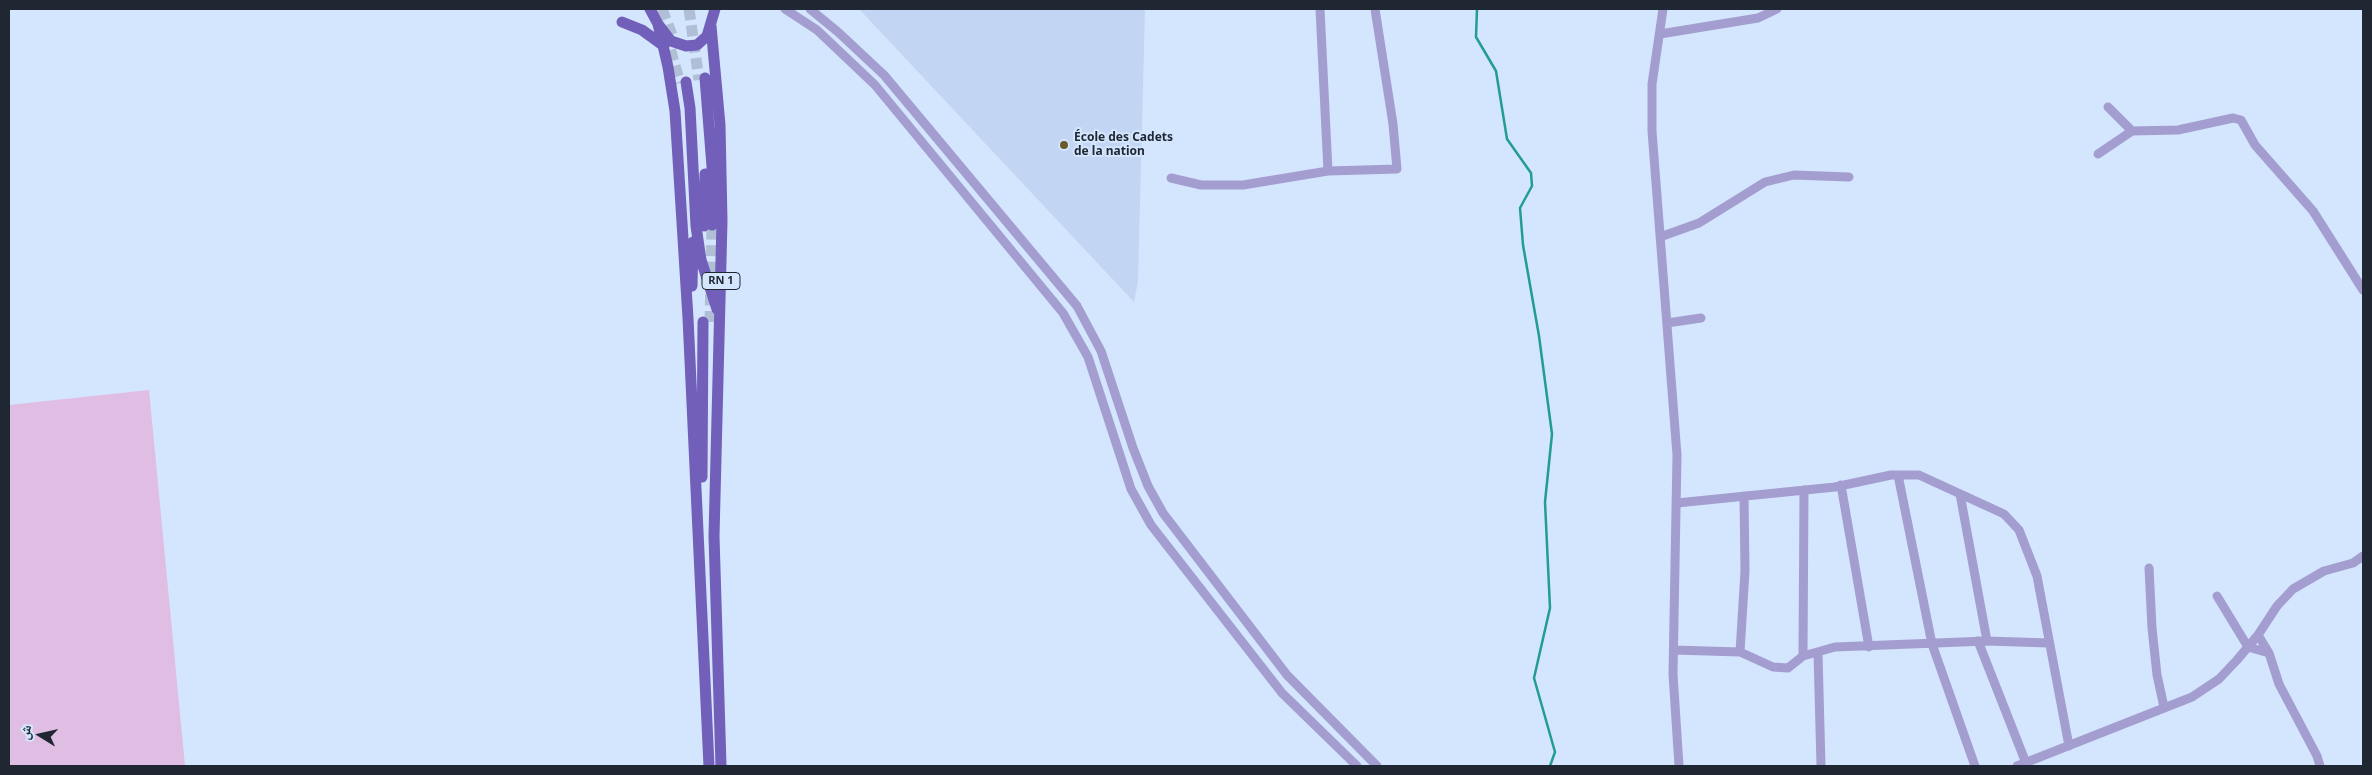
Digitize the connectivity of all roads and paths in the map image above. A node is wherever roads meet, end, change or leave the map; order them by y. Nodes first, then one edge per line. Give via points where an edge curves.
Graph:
1 (650, 9) edge
2 (785, 9) edge
3 (810, 9) edge
4 (1320, 9) edge
5 (1375, 9) edge
6 (1663, 9) edge
7 (1777, 9) edge
8 (715, 10) edge
9 (622, 22) dead end
10 (658, 24) junction
11 (710, 26) junction
12 (1660, 34) junction
13 (664, 46) junction
14 (702, 79) tunnel mouth
15 (2108, 107) dead end
16 (2132, 131) junction
17 (2098, 154) dead end
18 (1328, 171) junction
19 (1849, 177) dead end
20 (1171, 178) dead end
21 (708, 225) tunnel mouth
22 (1660, 237) junction
23 (2363, 290) edge
24 (688, 318) junction
25 (1701, 318) dead end
26 (712, 322) junction
27 (1667, 323) junction
28 (1898, 475) junction
29 (1841, 486) junction
30 (1804, 490) junction
31 (1960, 494) junction
32 (1744, 496) junction
33 (1677, 503) junction
34 (698, 544) junction
35 (2363, 556) edge
36 (2149, 568) dead end
37 (2217, 596) dead end
38 (2258, 635) junction
39 (1982, 641) junction
40 (2049, 643) junction
41 (1932, 644) junction
42 (1869, 647) junction
43 (2248, 647) junction
44 (1674, 650) junction
45 (1740, 652) junction
46 (1818, 653) junction
47 (2269, 653) junction
48 (1803, 656) junction
49 (2164, 708) junction
50 (2070, 746) junction
51 (2022, 765) edge
52 (709, 766) edge
53 (721, 766) edge
54 (1356, 766) edge
55 (1377, 766) edge
56 (1679, 766) edge
57 (1821, 766) edge
58 (1974, 766) edge
59 (2320, 766) edge

1 - 10 main road
2 - 54 street via 817,30 875,85 1063,313 1093,370 1131,489 1141,509 1163,543 1282,692
3 - 55 street via 884,75 1077,306 1101,351 1133,448 1163,513 1295,684
4 - 18 street
5 - 18 street via 1397,169
6 - 12 street
7 - 12 street via 1758,18
8 - 11 main road
9 - 13 main road via 642,30
10 - 11 main road via 671,41 686,46 703,40
10 - 13 main road
11 - 26 main road, RN 1 via 720,125 722,221
12 - 22 street via 1652,84 1652,131
13 - 24 main road via 674,110
14 - 21 main road via 712,166
15 - 16 street
16 - 17 street
16 - 23 street via 2178,130 2233,118 2241,120 2255,145 2313,211
18 - 20 street via 1243,185 1201,185
19 - 22 street via 1794,175 1765,182 1699,223
22 - 27 street
24 - 26 main road via 693,245 683,82 690,108 697,234
24 - 34 main road
25 - 27 street
26 - 34 main road
26 - 53 main road, RN 1
27 - 33 street via 1677,455
28 - 29 street
28 - 31 street via 1920,475
28 - 41 street
29 - 30 street
29 - 42 street
30 - 32 street
30 - 48 street
31 - 39 street
31 - 40 street via 2004,514 2019,530 2037,576
32 - 33 street
32 - 45 street via 1745,570
33 - 44 street
34 - 52 main road
35 - 38 street via 2354,563 2324,571 2293,589
36 - 49 street via 2157,675
37 - 43 street
38 - 43 street
38 - 47 street
39 - 40 street
39 - 41 street
39 - 51 street
40 - 50 street
41 - 42 street
41 - 58 street
42 - 46 street via 1835,647
43 - 47 street
43 - 49 street via 2219,679
44 - 45 street
44 - 56 street
45 - 48 street via 1773,667 1788,668
46 - 48 street
46 - 57 street
47 - 59 street via 2279,684
49 - 50 street
50 - 51 street

